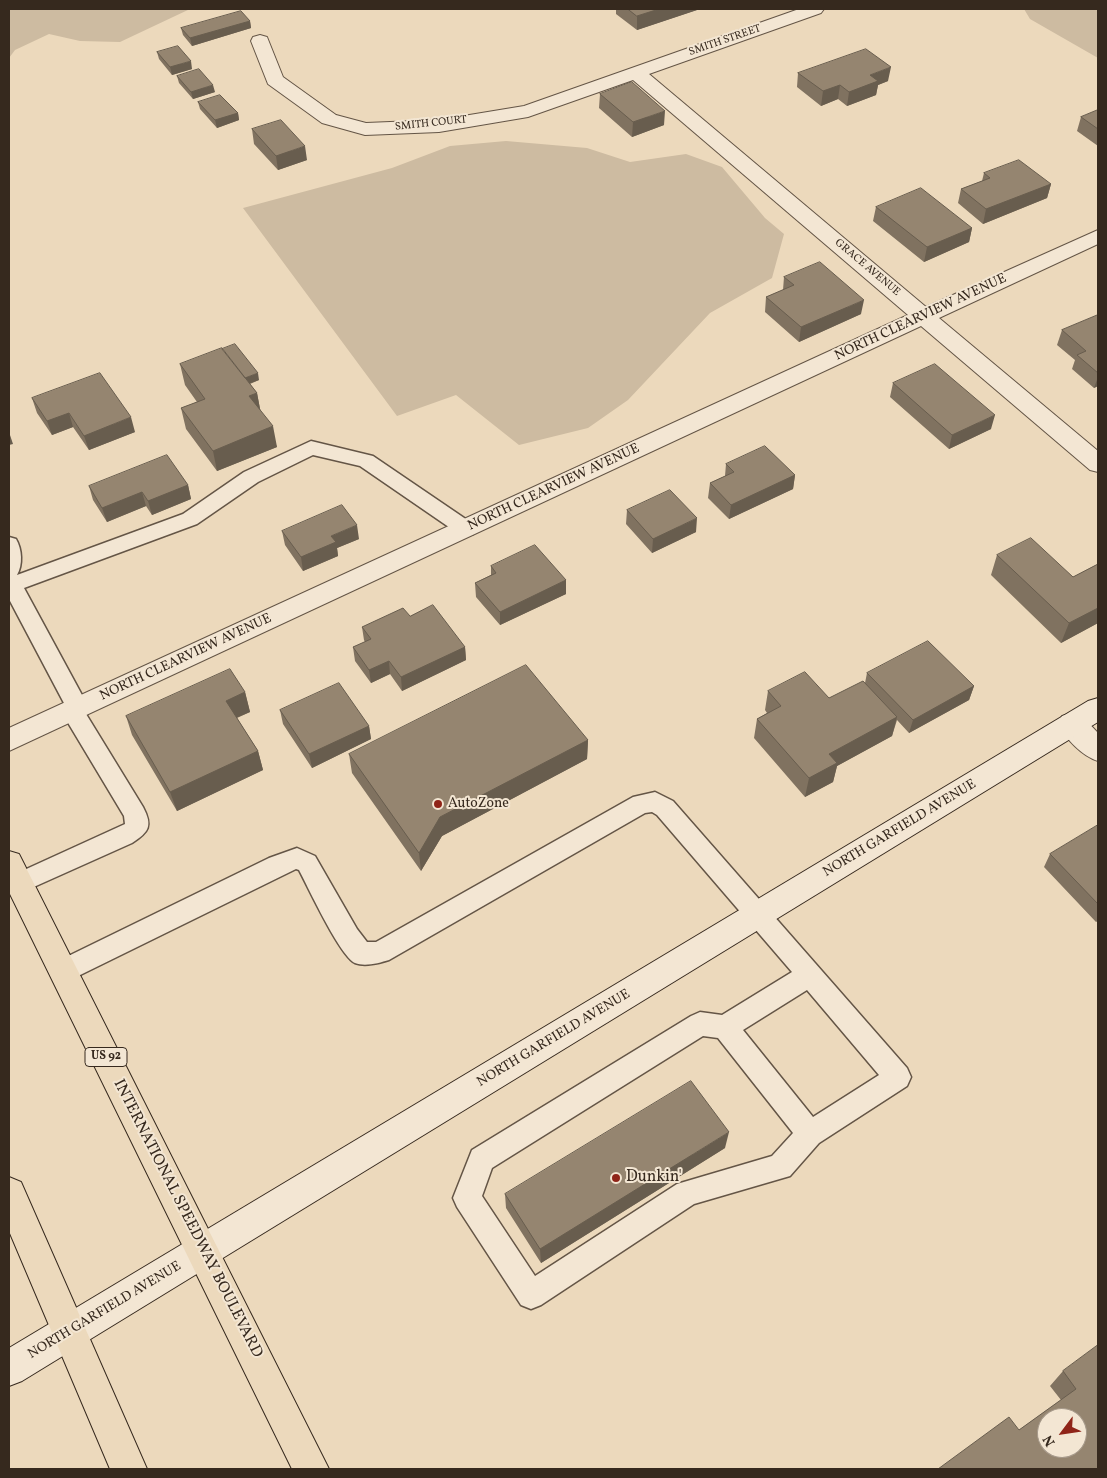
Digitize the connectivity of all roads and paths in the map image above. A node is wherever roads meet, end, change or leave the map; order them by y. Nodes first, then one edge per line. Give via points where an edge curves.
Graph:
1 (815, 9) edge
2 (260, 41) dead end
3 (635, 72) junction
4 (1098, 236) edge
5 (925, 317) junction
6 (1098, 464) edge
7 (466, 529) junction
8 (9, 544) edge
9 (10, 578) edge
10 (75, 709) junction
11 (1098, 709) edge
12 (1072, 724) junction
13 (9, 740) edge
14 (1098, 750) edge
15 (14, 873) edge
16 (758, 914) junction
17 (64, 971) junction
18 (810, 974) junction
19 (725, 1027) junction
20 (810, 1134) junction
21 (9, 1193) edge
22 (204, 1252) junction
23 (69, 1333) junction
24 (9, 1368) edge
25 (129, 1469) edge
26 (311, 1469) edge

1 - 3 street, SMITH STREET
2 - 3 street, SMITH COURT via 275,80 329,118 364,129 439,126 528,111
3 - 5 street, GRACE AVENUE
4 - 5 street, NORTH CLEARVIEW AVENUE
5 - 6 street, GRACE AVENUE
5 - 7 street, NORTH CLEARVIEW AVENUE
7 - 9 lane via 366,461 311,448 252,477 190,519
7 - 10 street, NORTH CLEARVIEW AVENUE
8 - 9 lane
9 - 10 lane
10 - 13 street, NORTH CLEARVIEW AVENUE
10 - 15 lane via 135,814 137,828 124,836
11 - 12 street, NORTH GARFIELD AVENUE
12 - 14 street
12 - 16 street, NORTH GARFIELD AVENUE
15 - 17 main road, INTERNATIONAL SPEEDWAY BOULEVARD / US 92
16 - 17 lane via 665,808 655,802 641,804 380,952 361,954 348,937 307,863 297,858
16 - 18 lane
16 - 22 street, NORTH GARFIELD AVENUE
17 - 22 main road, INTERNATIONAL SPEEDWAY BOULEVARD / US 92
18 - 19 lane
18 - 20 lane via 898,1077
19 - 20 lane
19 - 20 lane via 700,1024 482,1159 467,1198 531,1295 687,1194 780,1166
21 - 23 main road
22 - 23 street, NORTH GARFIELD AVENUE
22 - 26 main road, INTERNATIONAL SPEEDWAY BOULEVARD / US 92
23 - 24 street, NORTH GARFIELD AVENUE
23 - 25 main road

